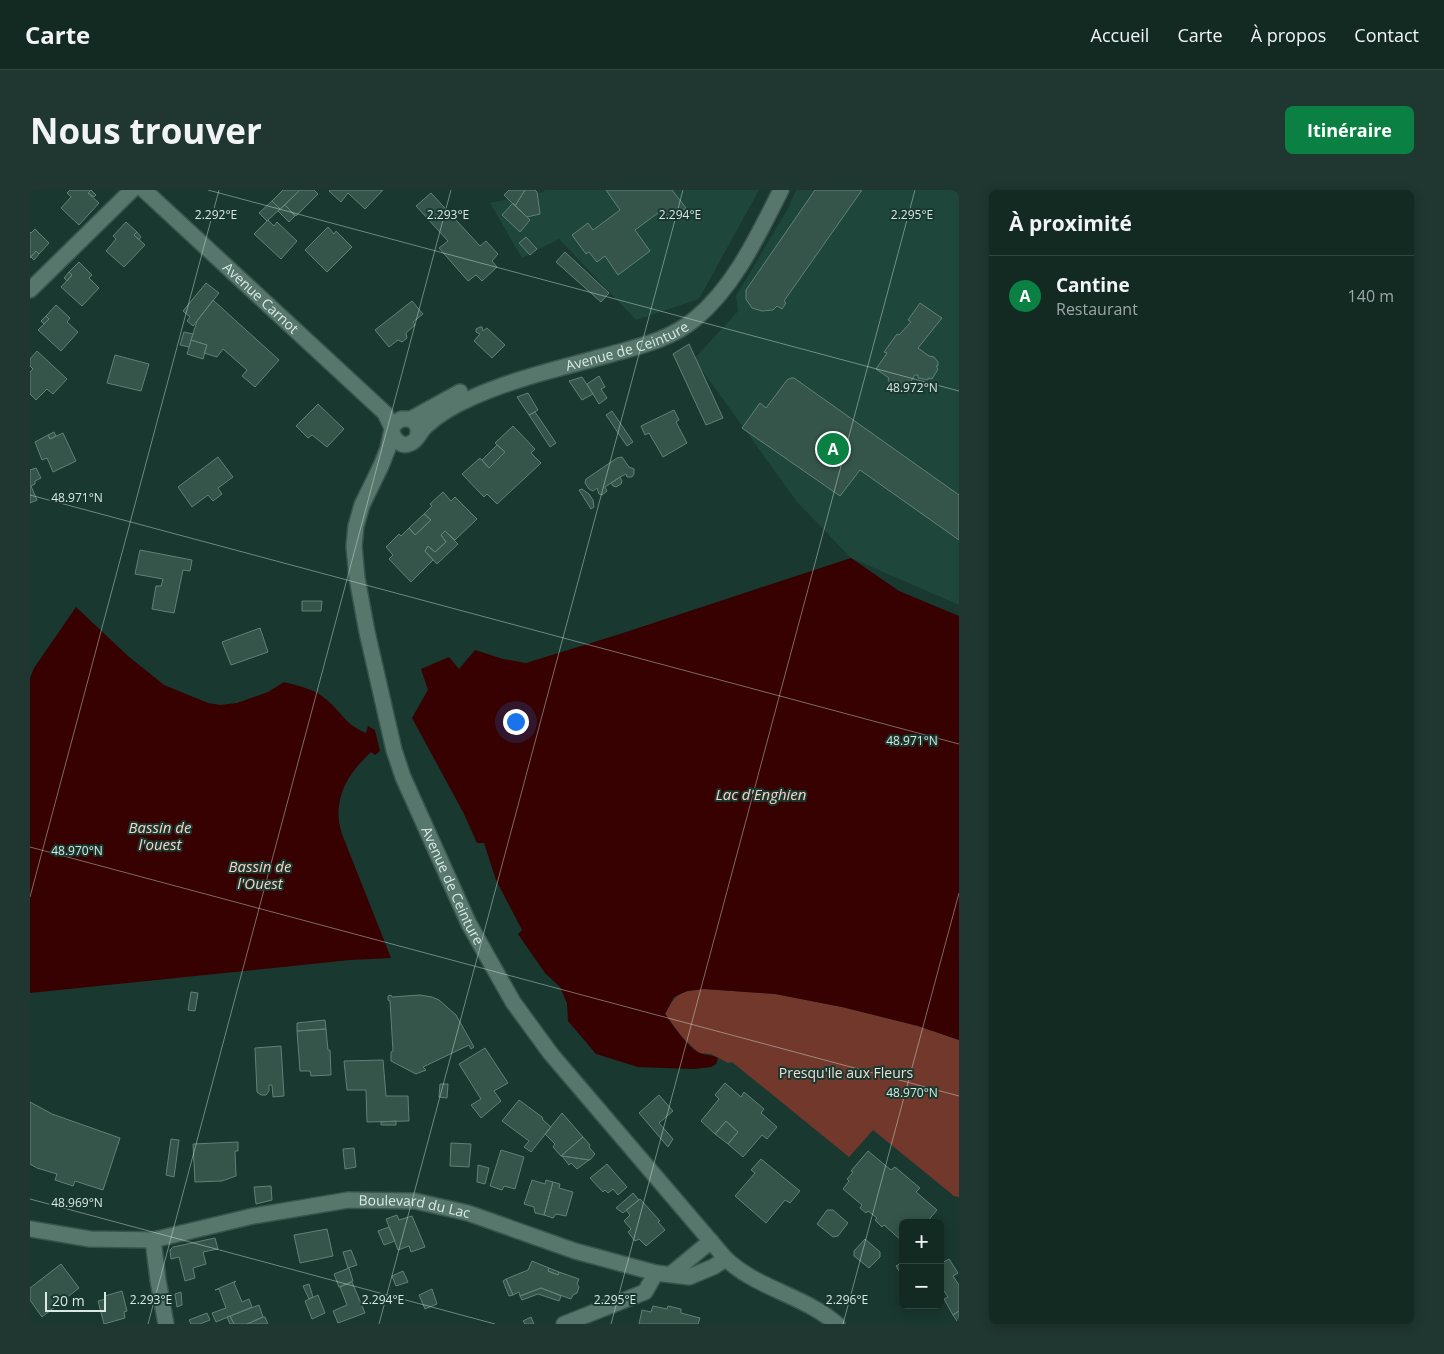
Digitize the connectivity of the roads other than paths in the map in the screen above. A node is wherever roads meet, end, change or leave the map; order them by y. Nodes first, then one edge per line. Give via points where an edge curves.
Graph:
1 (132, 190) edge
2 (144, 190) edge
3 (770, 190) edge
4 (781, 190) edge
5 (30, 290) edge
6 (378, 406) junction
7 (409, 419) junction
8 (392, 430) junction
9 (415, 440) junction
10 (381, 466) junction
11 (30, 1228) edge
12 (153, 1240) junction
13 (711, 1241) junction
14 (726, 1259) junction
15 (663, 1273) junction
16 (165, 1324) edge
17 (564, 1324) edge
18 (837, 1324) edge

1 - 5 street
2 - 6 street, Avenue Carnot
3 - 7 street, Avenue de Ceinture via 718,282 678,321 654,333 489,381
4 - 9 street, Avenue de Ceinture via 734,275 711,304 682,328 650,343 511,382 474,396 431,422
6 - 7 street, Avenue Carnot
6 - 8 street, Avenue Carnot via 385,413
7 - 8 street via 398,420
7 - 9 street via 418,426
8 - 9 street via 398,443 405,445
8 - 10 street, Avenue de Ceinture
9 - 10 street, Avenue de Ceinture
10 - 13 street, Avenue de Ceinture via 358,516 354,559 367,632 403,777 469,924 513,1002 551,1054
11 - 12 street, Boulevard du Lac via 90,1239
12 - 15 street, Boulevard du Lac via 253,1216 348,1200 415,1201 468,1213 574,1250
12 - 16 street
13 - 14 street, Avenue de Ceinture
13 - 15 street
14 - 15 street, Boulevard du Lac via 694,1276
14 - 18 street via 749,1276 810,1305
15 - 17 street via 645,1292

